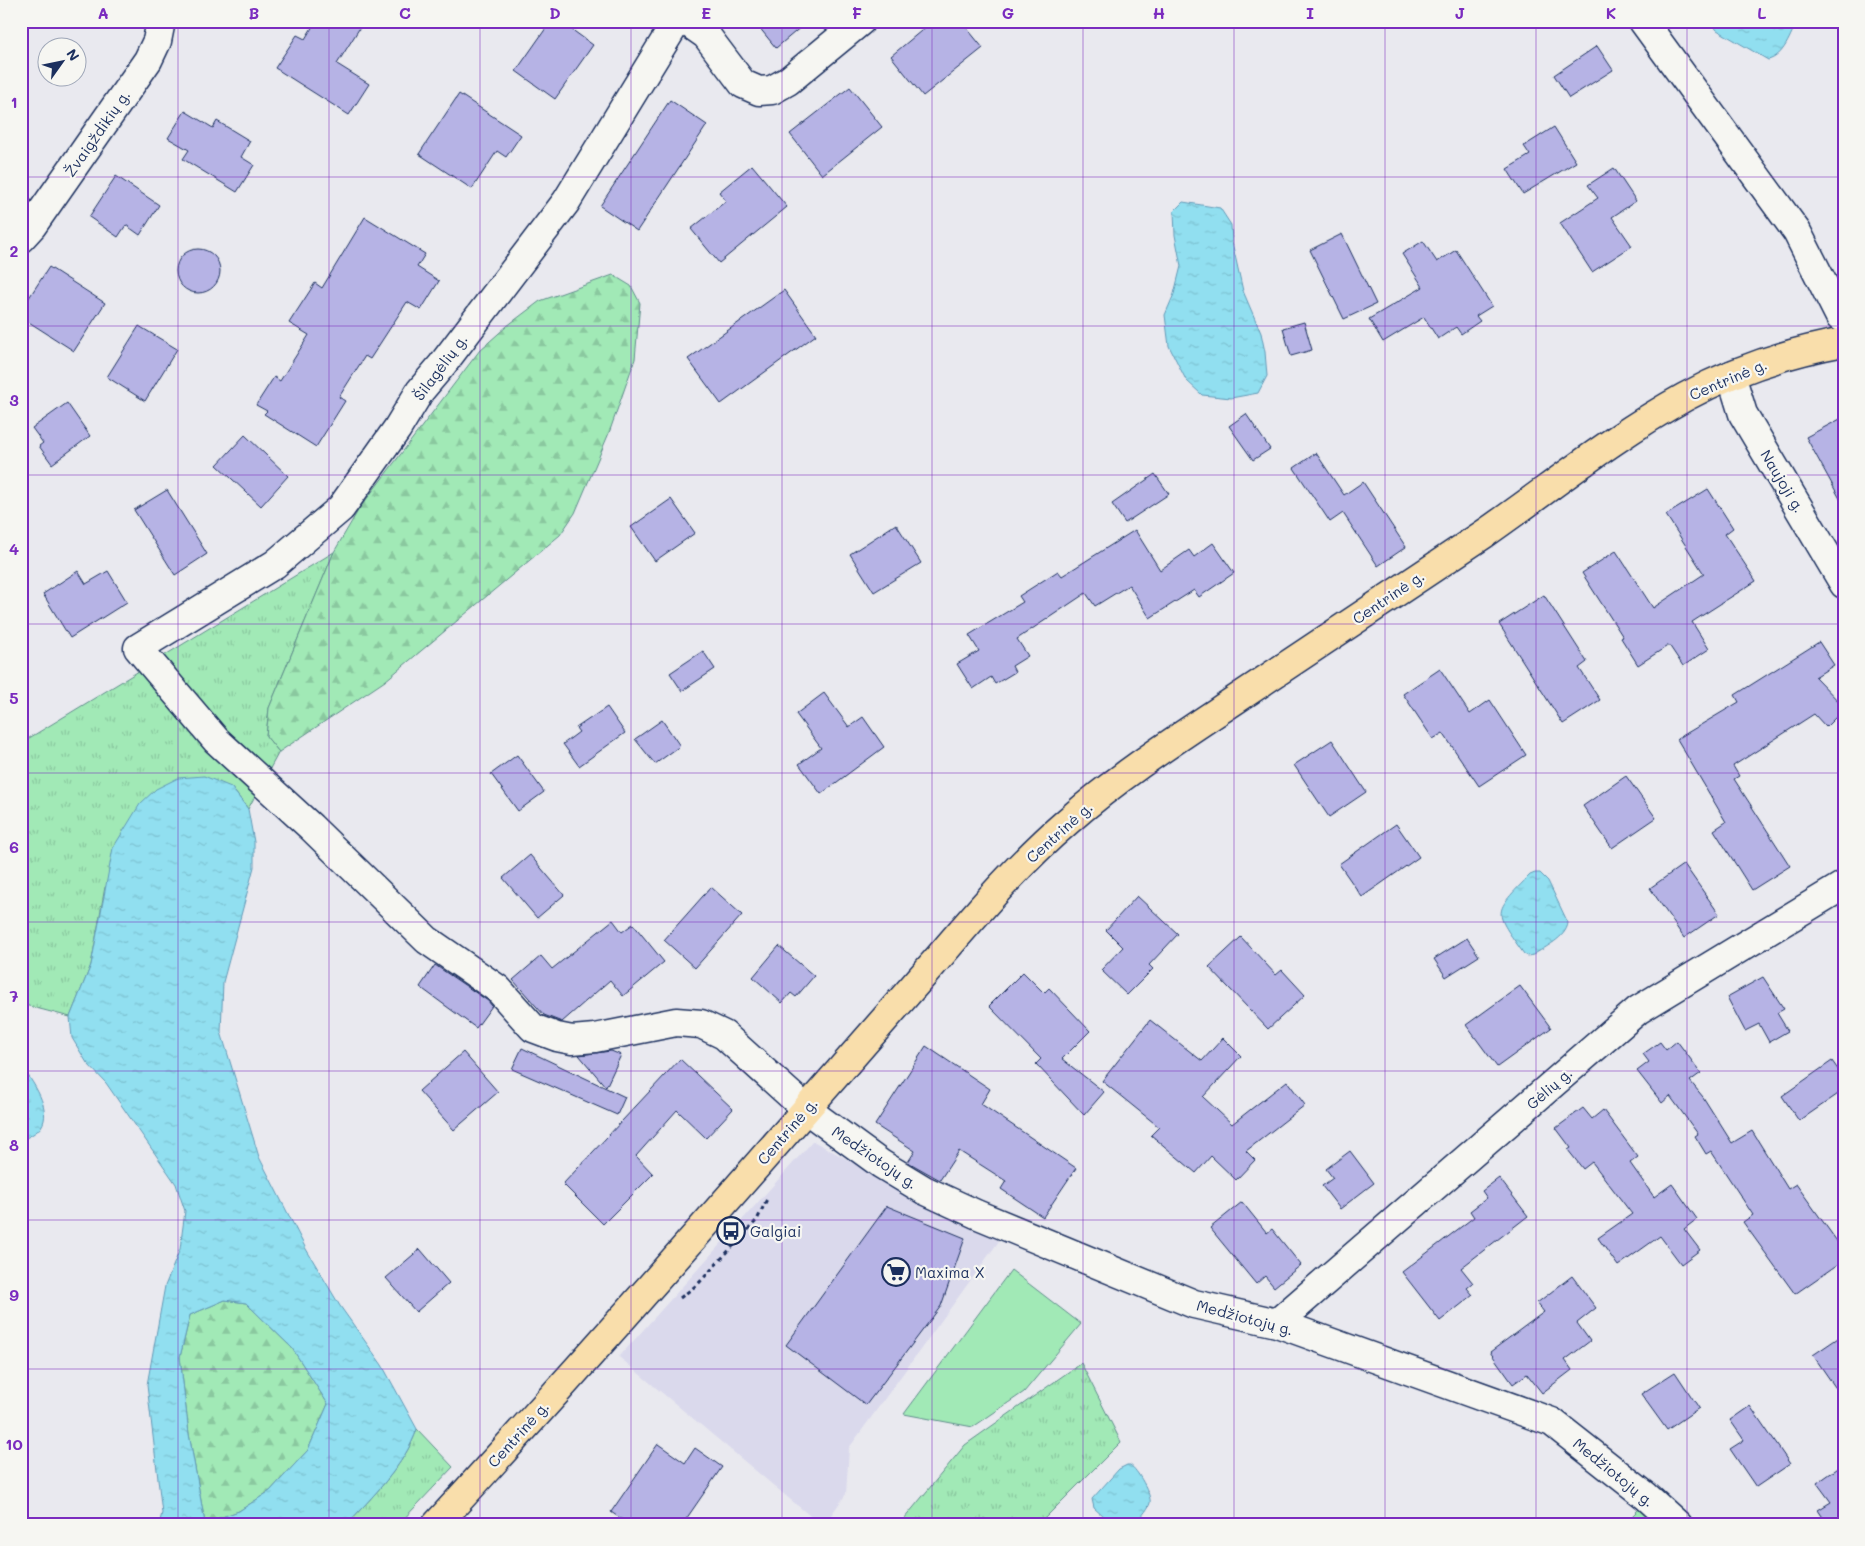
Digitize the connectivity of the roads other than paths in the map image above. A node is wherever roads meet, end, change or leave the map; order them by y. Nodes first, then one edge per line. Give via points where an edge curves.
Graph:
1 (161, 21) edge
2 (677, 21) edge
3 (686, 21) edge
4 (861, 21) edge
5 (1643, 21) edge
6 (21, 238) edge
7 (1842, 329) edge
8 (1731, 375) junction
9 (1844, 584) edge
10 (138, 648) joint
11 (1844, 885) edge
12 (806, 1110) junction
13 (1277, 1323) junction
14 (436, 1525) edge
15 (1678, 1525) edge

1 - 6 street, Žvaigždikių g. via 157,42 148,60
2 - 10 street, Šilagėlių g. via 566,202 420,391 388,443 341,508 275,564
3 - 4 street via 706,36 743,84 759,91 772,90 788,81
5 - 7 street via 1797,232
7 - 8 main road, Centrinė g. via 1781,357
8 - 9 street, Naujoji g. via 1743,414
8 - 12 main road, Centrinė g. via 1689,395 1612,443 1180,737 1071,818 1032,853 982,907
10 - 12 street, Medžiotojų g. via 216,740 427,940 498,989 533,1028 572,1040 676,1022 701,1024 724,1036
11 - 13 street, Gėlių g. via 1638,1010
12 - 13 street, Medžiotojų g. via 880,1164 924,1190 976,1214 1194,1304
12 - 14 main road, Centrinė g.
13 - 15 street, Medžiotojų g. via 1552,1422

